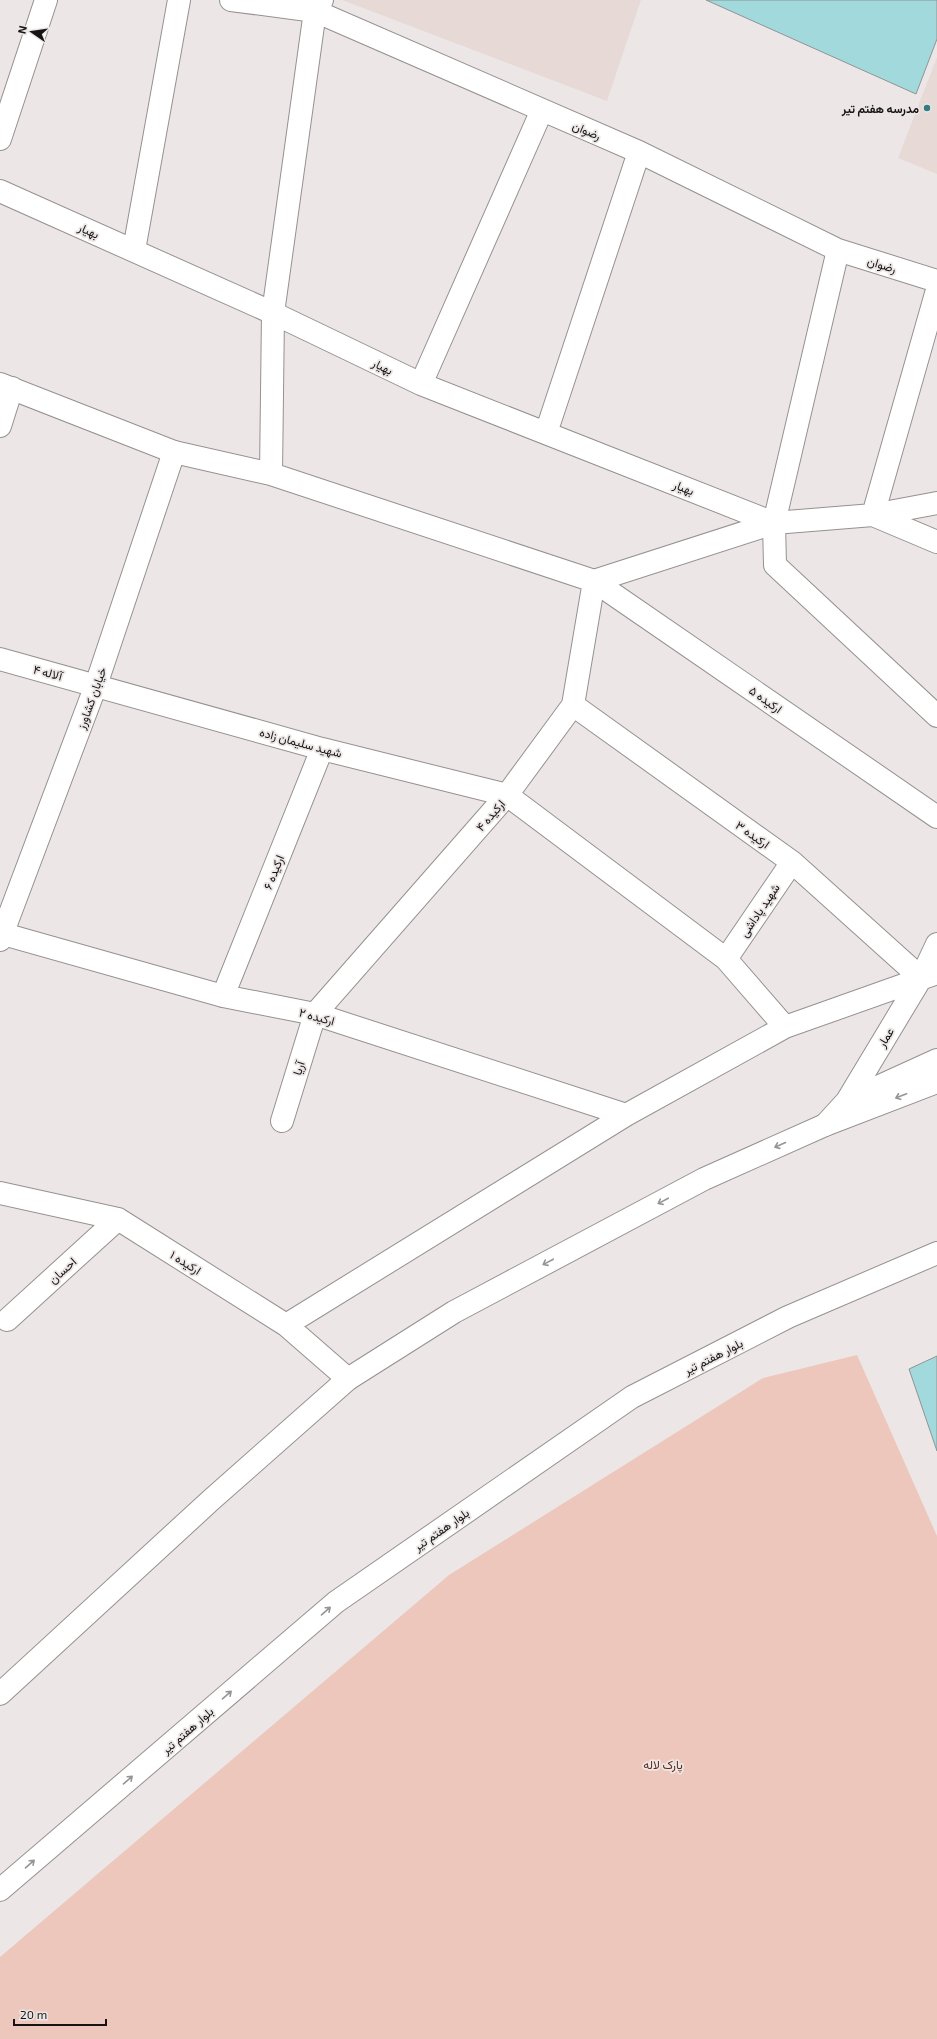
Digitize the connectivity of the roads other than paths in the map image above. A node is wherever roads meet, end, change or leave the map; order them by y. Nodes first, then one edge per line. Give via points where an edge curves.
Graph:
1 (46, 0) edge
2 (178, 0) edge
3 (231, 0) edge
4 (318, 6) edge
5 (542, 110) junction
6 (0, 139) edge
7 (639, 152) junction
8 (0, 191) edge
9 (134, 250) junction
10 (838, 250) junction
11 (937, 281) edge
12 (937, 290) edge
13 (273, 313) junction
14 (421, 384) junction
15 (6, 386) edge
16 (0, 426) edge
17 (546, 433) junction
18 (174, 452) junction
19 (271, 474) junction
20 (937, 503) edge
21 (874, 514) junction
22 (774, 523) junction
23 (937, 542) edge
24 (594, 581) junction
25 (0, 659) edge
26 (96, 684) junction
27 (573, 705) junction
28 (937, 716) edge
29 (322, 749) junction
30 (507, 795) junction
31 (937, 817) edge
32 (792, 862) junction
33 (1, 936) edge
34 (937, 944) edge
35 (726, 959) junction
36 (929, 976) edge
37 (223, 996) junction
38 (315, 1014) junction
39 (785, 1027) junction
40 (937, 1060) edge
41 (937, 1082) edge
42 (847, 1101) junction
43 (626, 1115) junction
44 (282, 1121) dead end
45 (825, 1125) junction
46 (0, 1193) edge
47 (118, 1219) junction
48 (937, 1253) edge
49 (7, 1320) dead end
50 (286, 1325) junction
51 (348, 1379) junction
52 (0, 1694) edge
53 (0, 1890) edge

1 - 6 street
2 - 9 street
3 - 4 street, رضوان
4 - 5 street, رضوان
4 - 13 street
5 - 7 street, رضوان
5 - 14 street
7 - 10 street, رضوان
7 - 17 street
8 - 9 street, بهیار
9 - 13 street, بهیار
10 - 11 street, رضوان
10 - 22 street
12 - 21 street
13 - 14 street, بهیار
13 - 19 street
14 - 17 street, بهیار
15 - 16 street
15 - 18 street, ارکیده ۵
17 - 22 street, بهیار
18 - 19 street, ارکیده ۵
18 - 26 street, خیابان کشاورز
19 - 24 street, ارکیده ۵
20 - 21 street
21 - 22 street
21 - 23 street
22 - 24 street
22 - 28 street via 775,565
24 - 27 street, ارکیده ۴
24 - 31 street, ارکیده ۵
25 - 26 street, آلاله ۴
26 - 29 street, شهید سلیمان زاده
26 - 33 street, خیابان کشاورز
27 - 30 street, ارکیده ۴
27 - 32 street, ارکیده ۳
29 - 30 street, شهید سلیمان زاده
29 - 37 street, ارکیده ۶
30 - 35 street
30 - 38 street, ارکیده ۴
32 - 35 street, شهید پاداشی
32 - 36 street, ارکیده ۳
33 - 37 street, ارکیده ۲
34 - 36 street, عمار
35 - 39 street
36 - 39 street
36 - 42 street, عمار
37 - 38 street, ارکیده ۲
38 - 43 street, ارکیده ۲
38 - 44 street, آریا
39 - 43 street
40 - 42 street
41 -> 45 street
42 - 45 street, عمار
43 - 50 street
45 -> 51 street via 704,1179 509,1282 454,1312
46 - 47 street, ارکیده ۱
47 - 49 street, احسان
47 - 50 street, ارکیده ۱
53 -> 48 street, بلوار هفتم تیر via 336,1602 632,1397 788,1318
50 - 51 street, ارکیده ۱
51 - 52 street via 211,1500

